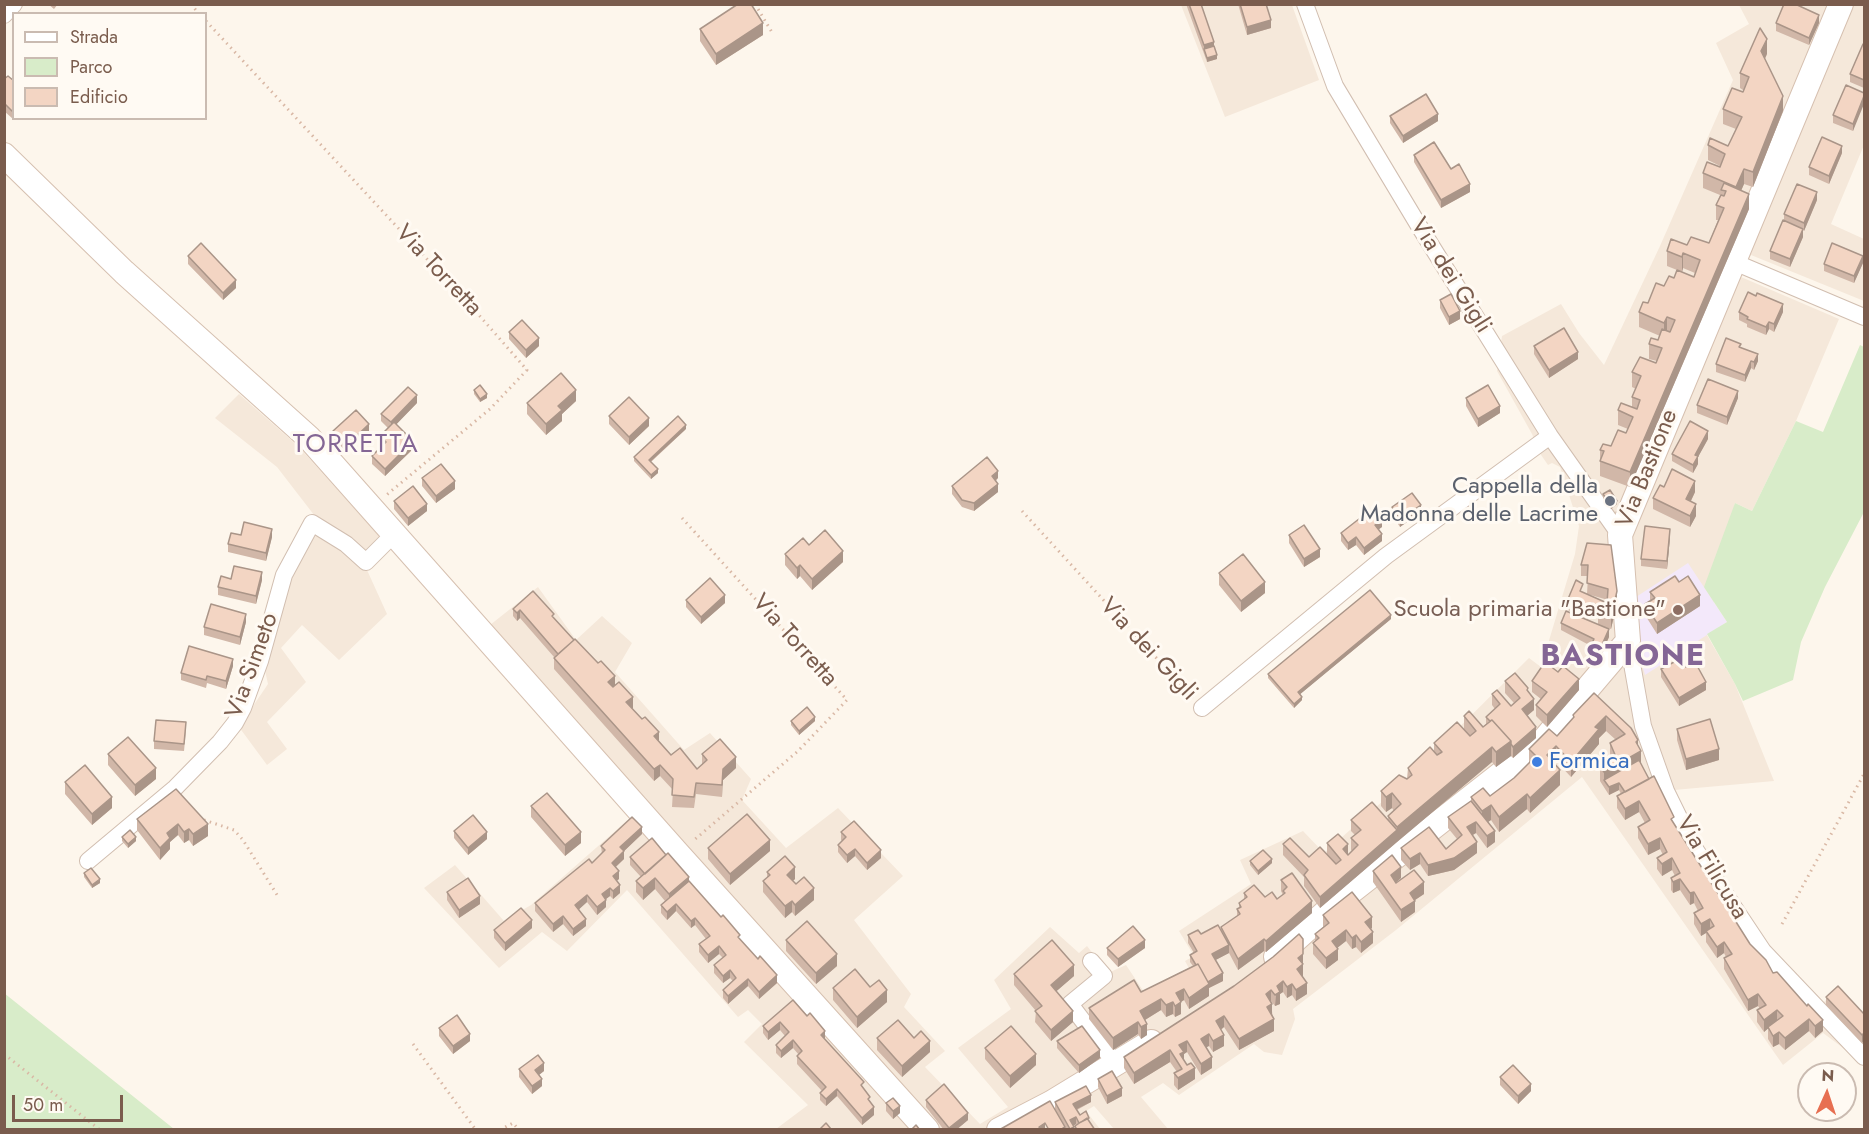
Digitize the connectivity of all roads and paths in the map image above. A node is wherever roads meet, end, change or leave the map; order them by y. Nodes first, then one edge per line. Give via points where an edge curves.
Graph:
1 (14, 4) edge
2 (755, 4) edge
3 (1305, 4) edge
4 (1841, 4) edge
5 (4, 15) edge
6 (207, 22) edge
7 (773, 34) dead end
8 (4, 155) edge
9 (1734, 262) junction
10 (1864, 317) edge
11 (1550, 436) junction
12 (371, 508) junction
13 (1022, 511) dead end
14 (682, 518) dead end
15 (394, 534) junction
16 (1620, 535) junction
17 (1628, 641) junction
18 (1202, 708) joint
19 (1864, 774) edge
20 (201, 820) edge
21 (678, 854) junction
22 (88, 861) dead end
23 (279, 898) dead end
24 (1782, 924) dead end
25 (1091, 961) dead end
26 (1258, 971) edge
27 (1172, 1029) edge
28 (413, 1044) dead end
29 (4, 1054) edge
30 (1864, 1058) edge
31 (1115, 1063) junction
32 (100, 1130) edge
33 (476, 1130) edge
34 (500, 1130) edge
35 (519, 1130) edge
36 (927, 1130) edge
37 (999, 1130) edge

1 - 5 street
2 - 7 path
3 - 11 street, Via dei Gigli via 1335,86
4 - 9 street, Via Bastione
6 - 12 path, Via Torretta via 526,370 490,409
8 - 12 street via 124,272 309,438
9 - 10 street
9 - 16 street, Via Bastione
11 - 16 street, Via dei Gigli
11 - 18 street via 1386,556
12 - 15 street
13 - 18 path, Via dei Gigli
14 - 21 path, Via Torretta via 847,700 798,751
15 - 21 street
15 - 22 street, Via Simeto via 366,562 312,523 284,575 260,662 236,723 174,789
16 - 17 street, Via Bastione
17 - 26 street via 1543,741 1335,904
17 - 30 street, Via Filicusa via 1643,726 1666,791 1693,846 1762,951
19 - 24 path
20 - 23 path via 234,830
21 - 36 street
25 - 31 street via 1104,976 1070,1004
27 - 31 street
28 - 33 path
29 - 32 path
31 - 37 street
34 - 35 path via 513,1123

